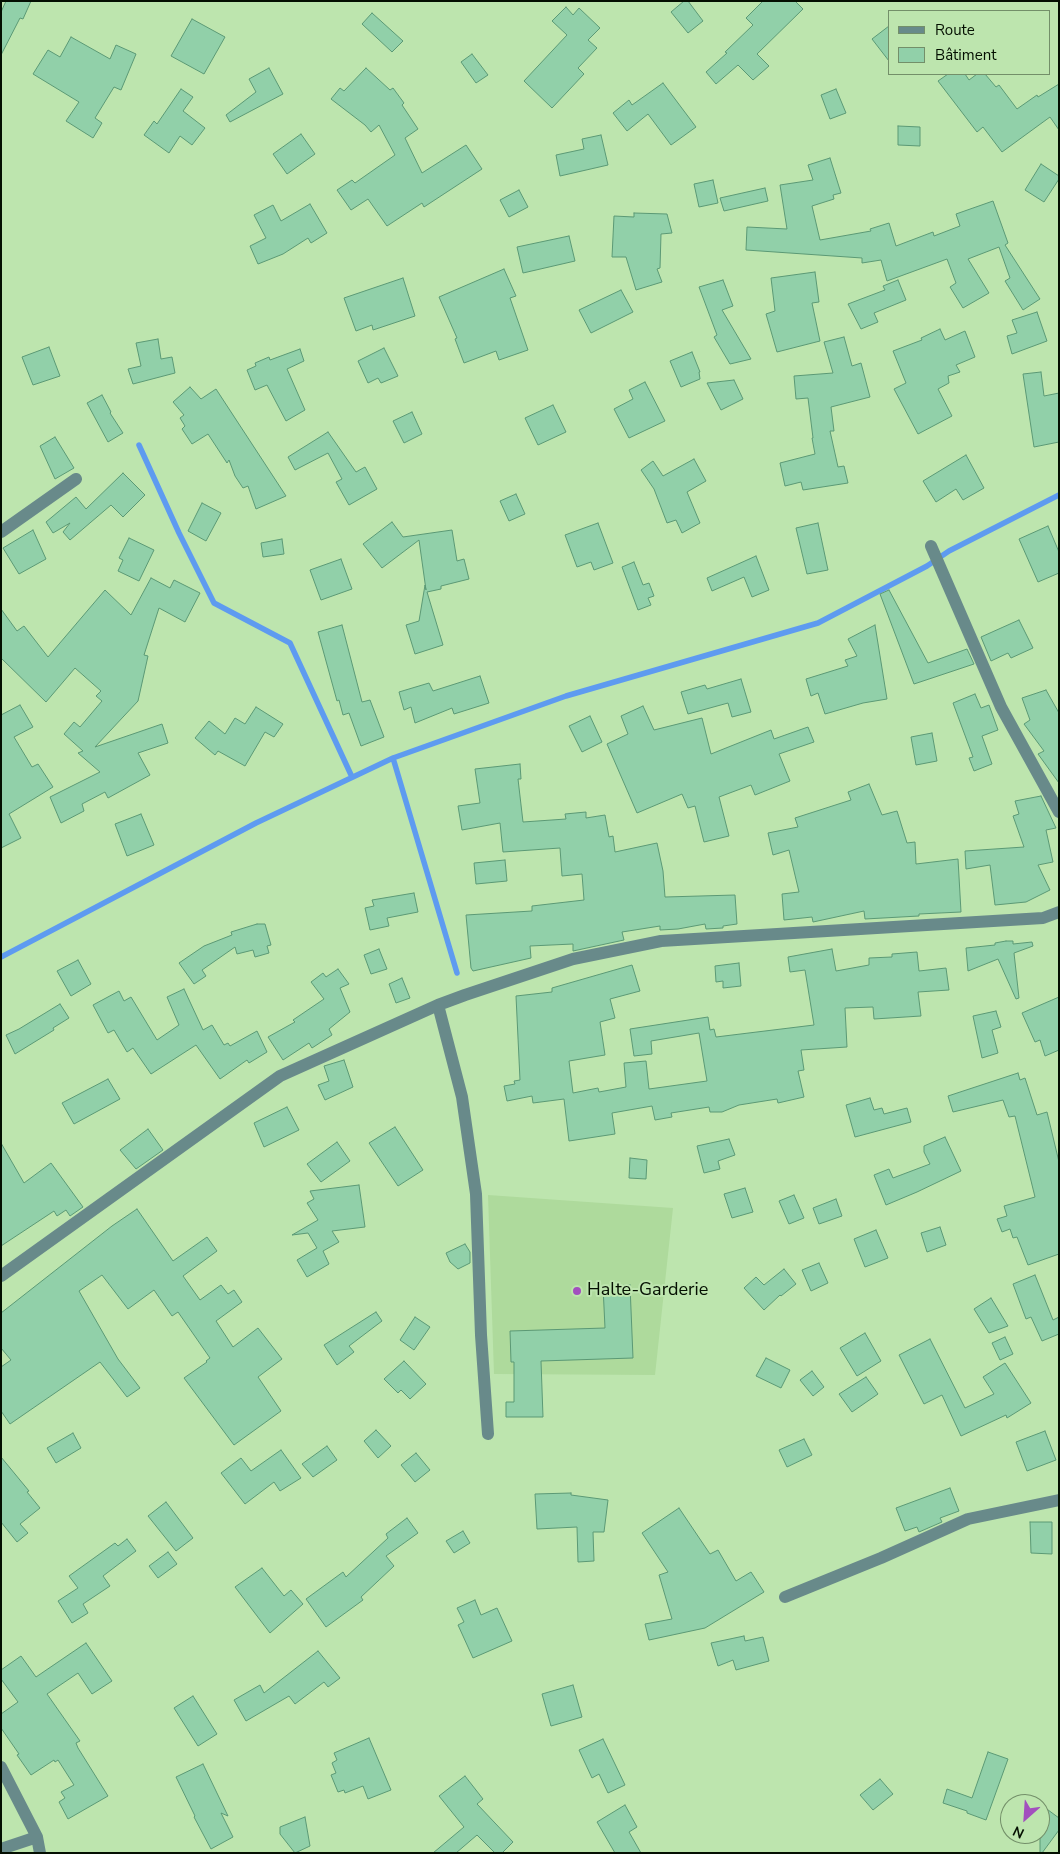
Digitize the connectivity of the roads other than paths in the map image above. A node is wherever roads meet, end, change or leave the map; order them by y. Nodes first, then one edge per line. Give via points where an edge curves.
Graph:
1 (76, 479) dead end
2 (1, 532) edge
3 (932, 549) dead end
4 (1059, 812) edge
5 (1059, 912) edge
6 (438, 1005) junction
7 (1, 1276) edge
8 (488, 1434) dead end
9 (1059, 1500) edge
10 (785, 1597) dead end
11 (1, 1767) edge
12 (37, 1837) junction
13 (1, 1849) edge
14 (40, 1853) edge

1 - 2 street
3 - 4 street via 1001,707
5 - 6 street via 1043,918 661,942 573,959
6 - 7 street via 280,1076
6 - 8 street via 462,1097 476,1194
9 - 10 street via 968,1519
11 - 12 street
12 - 13 street
12 - 14 street

